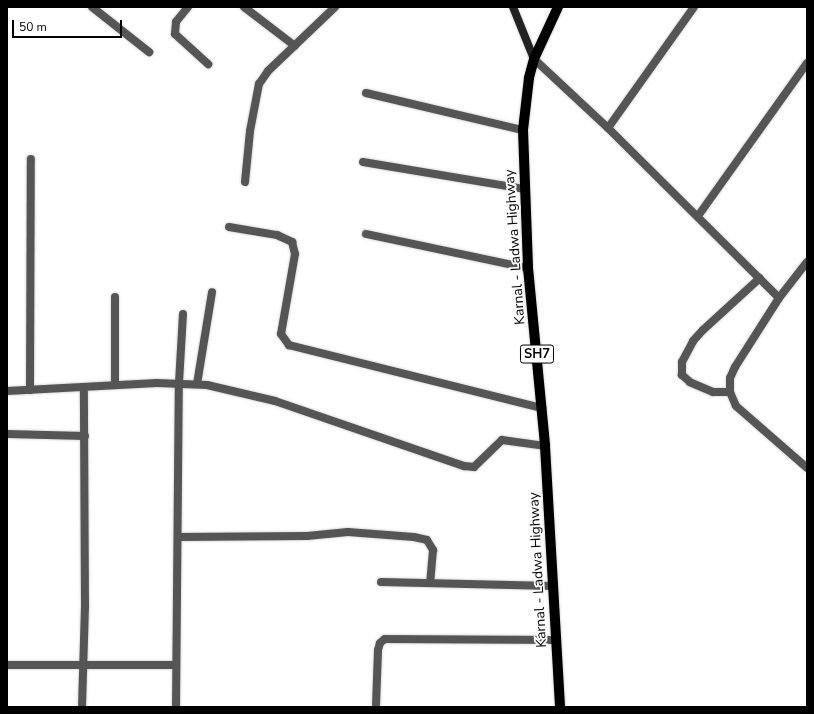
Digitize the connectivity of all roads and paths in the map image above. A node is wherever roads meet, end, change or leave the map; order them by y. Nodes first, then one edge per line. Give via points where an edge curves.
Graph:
1 (92, 7) edge
2 (188, 7) edge
3 (244, 7) edge
4 (335, 7) edge
5 (513, 7) edge
6 (558, 7) edge
7 (694, 7) edge
8 (295, 46) junction
9 (149, 52) dead end
10 (534, 59) junction
11 (807, 63) edge
12 (208, 64) dead end
13 (366, 93) dead end
14 (608, 128) junction
15 (523, 130) junction
16 (31, 159) dead end
17 (363, 162) dead end
18 (245, 182) dead end
19 (524, 189) junction
20 (698, 216) junction
21 (229, 227) dead end
22 (366, 234) dead end
23 (807, 262) edge
24 (528, 268) junction
25 (760, 278) junction
26 (212, 292) dead end
27 (115, 297) dead end
28 (779, 298) junction
29 (183, 314) dead end
30 (179, 383) junction
31 (197, 384) junction
32 (115, 385) junction
33 (84, 387) junction
34 (7, 390) edge
35 (30, 390) junction
36 (730, 392) junction
37 (542, 408) junction
38 (7, 434) edge
39 (85, 436) junction
40 (545, 446) junction
41 (807, 468) edge
42 (178, 537) junction
43 (381, 582) dead end
44 (430, 583) junction
45 (553, 586) junction
46 (556, 640) junction
47 (7, 665) edge
48 (84, 665) junction
49 (176, 665) junction
50 (376, 704) dead end
51 (82, 707) edge
52 (176, 707) edge
53 (560, 707) edge

1 - 9 street
2 - 12 street via 176,22 175,34
3 - 8 street
4 - 8 street
5 - 10 street
6 - 10 main road, Karnal - Ladwa Highway / SH7
7 - 14 street
8 - 18 street via 268,71 259,84 250,131
10 - 14 street
10 - 15 main road, Karnal - Ladwa Highway / SH7 via 524,100
11 - 20 street
13 - 15 street
14 - 20 street
15 - 19 main road, Karnal - Ladwa Highway / SH7
16 - 35 street
17 - 19 street
19 - 24 main road, Karnal - Ladwa Highway / SH7
20 - 25 street
21 - 37 street via 277,236 292,242 295,254 281,334 289,345
22 - 24 street
23 - 28 street
24 - 37 main road, Karnal - Ladwa Highway / SH7
25 - 28 street
25 - 36 street via 702,330 682,362 682,375 690,382 713,392
26 - 31 street
27 - 32 street
28 - 36 street via 735,367 730,378
29 - 30 street
30 - 31 street
30 - 32 street
30 - 42 street
31 - 40 street via 275,401 464,466 474,467 496,442 502,440
32 - 33 street
33 - 35 street
33 - 39 street
34 - 35 street
36 - 41 street via 736,406
37 - 40 main road, Karnal - Ladwa Highway / SH7
38 - 39 street
39 - 48 street
40 - 45 main road, Karnal - Ladwa Highway / SH7
42 - 44 street via 307,536 348,532 414,537 428,540 433,550
42 - 49 street
43 - 44 street
44 - 45 street
45 - 46 main road, Karnal - Ladwa Highway / SH7
46 - 50 street via 385,639 380,643 378,650
46 - 53 main road, Karnal - Ladwa Highway / SH7
47 - 48 street
48 - 49 street
48 - 51 street
49 - 52 street

